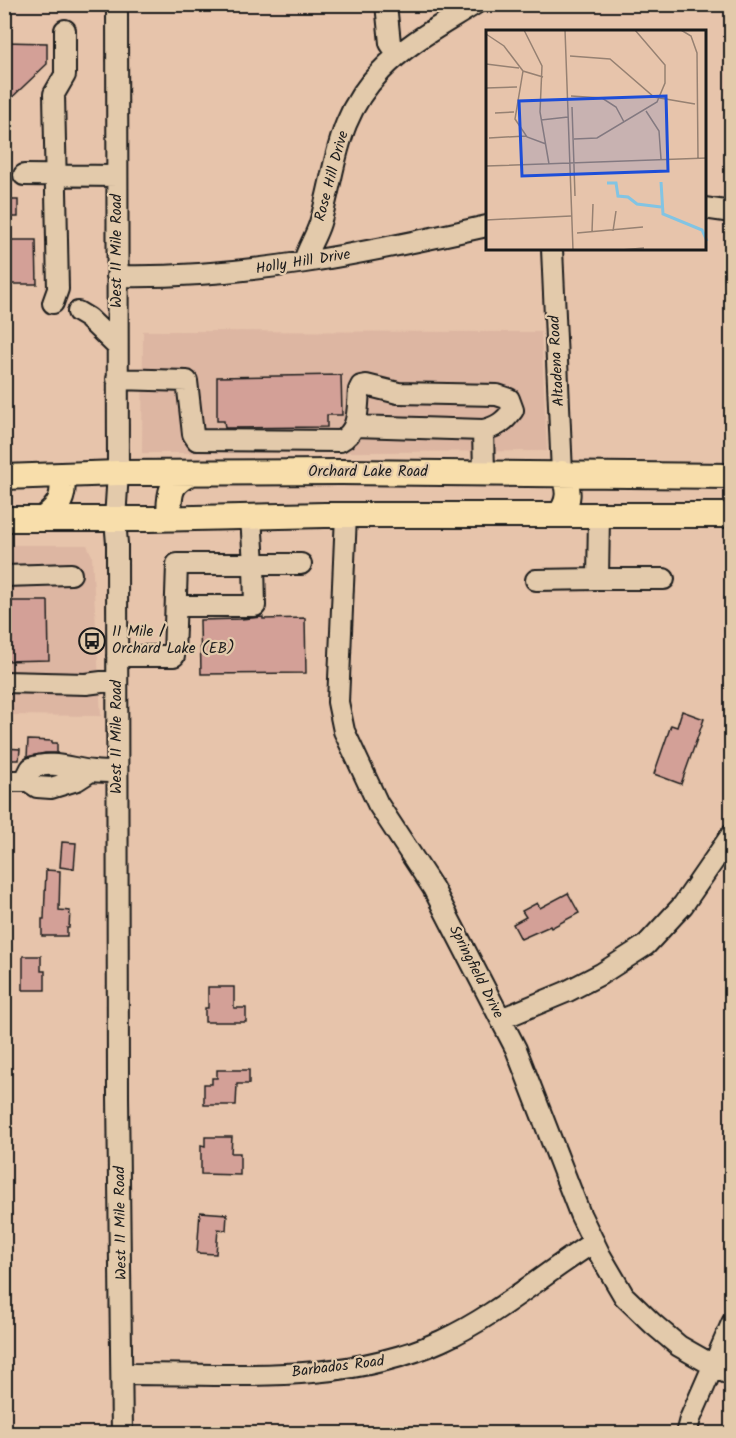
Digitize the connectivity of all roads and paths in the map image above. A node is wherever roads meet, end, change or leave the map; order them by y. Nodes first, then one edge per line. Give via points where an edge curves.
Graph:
1 (117, 4) edge
2 (386, 4) edge
3 (475, 4) edge
4 (65, 30) dead end
5 (398, 55) junction
6 (24, 175) dead end
7 (55, 176) junction
8 (117, 176) junction
9 (706, 208) edge
10 (732, 213) edge
11 (486, 226) edge
12 (552, 250) edge
13 (304, 261) junction
14 (117, 276) junction
15 (53, 303) dead end
16 (78, 312) dead end
17 (117, 346) junction
18 (117, 379) junction
19 (355, 426) junction
20 (483, 430) junction
21 (484, 472) junction
22 (118, 473) junction
23 (190, 474) junction
24 (562, 474) junction
25 (62, 476) junction
26 (732, 476) edge
27 (4, 477) edge
28 (670, 477) junction
29 (346, 515) junction
30 (559, 515) junction
31 (732, 515) edge
32 (599, 516) junction
33 (642, 516) junction
34 (169, 518) junction
35 (250, 518) junction
36 (4, 519) edge
37 (43, 519) junction
38 (115, 519) junction
39 (254, 564) junction
40 (301, 564) dead end
41 (71, 574) dead end
42 (4, 576) edge
43 (536, 579) dead end
44 (598, 579) junction
45 (664, 579) dead end
46 (176, 606) junction
47 (117, 656) junction
48 (117, 680) junction
49 (4, 682) edge
50 (117, 772) junction
51 (19, 781) dead end
52 (732, 834) edge
53 (501, 1019) junction
54 (594, 1242) junction
55 (732, 1323) edge
56 (713, 1365) junction
57 (123, 1374) junction
58 (732, 1376) edge
59 (122, 1434) edge
60 (686, 1434) edge

1 - 8 street, West 11 Mile Road
2 - 5 street via 390,43
3 - 5 street, Rose Hill Drive
4 - 7 street via 65,75 54,94
5 - 13 street, Rose Hill Drive via 351,110 334,161 320,224
6 - 7 street
7 - 8 street
7 - 15 street via 58,289
8 - 14 street, West 11 Mile Road
9 - 10 street
11 - 13 street, Holly Hill Drive via 409,244
12 - 24 street, Altadena Road
13 - 14 street, Holly Hill Drive via 209,275
14 - 17 street, West 11 Mile Road
16 - 17 street
17 - 18 street, West 11 Mile Road
18 - 19 street via 187,381 197,440 340,441
18 - 22 street, West 11 Mile Road
19 - 20 street
19 - 20 street via 361,386 398,393 497,395 509,399 513,410 506,420
20 - 21 street
21 - 23 main road, Orchard Lake Road
21 - 24 main road, Orchard Lake Road
22 - 23 main road, Orchard Lake Road
22 - 25 main road, Orchard Lake Road
22 - 38 street, West 11 Mile Road
23 - 34 main road via 174,484 170,492
24 - 28 main road, Orchard Lake Road
24 - 30 main road via 569,494
25 - 27 main road, Orchard Lake Road
25 - 37 main road via 61,500
26 - 28 main road, Orchard Lake Road
28 - 33 main road via 650,484 640,505
29 - 30 main road
29 - 35 main road
29 - 53 street, Springfield Drive via 338,671 338,702 344,730 378,804 433,888
30 - 32 main road
31 - 33 main road
32 - 33 main road
32 - 44 street
34 - 35 main road
34 - 38 main road
35 - 39 street
36 - 37 main road
37 - 38 main road
38 - 47 street, West 11 Mile Road
39 - 40 street
39 - 46 street via 177,564
39 - 46 street via 255,606
41 - 42 street
43 - 44 street
44 - 45 street
46 - 47 street via 174,656
47 - 48 street, West 11 Mile Road
48 - 49 street via 86,684
48 - 50 street, West 11 Mile Road
50 - 51 street via 39,765
50 - 57 street, West 11 Mile Road
52 - 53 street via 683,905 646,945 584,983
53 - 54 street, Springfield Drive
54 - 56 street, Springfield Drive via 624,1296 679,1346
54 - 57 street, Barbados Road via 487,1315 442,1341 401,1357 309,1373
55 - 56 street
56 - 58 street, Springfield Drive
56 - 60 street
57 - 59 street, West 11 Mile Road

